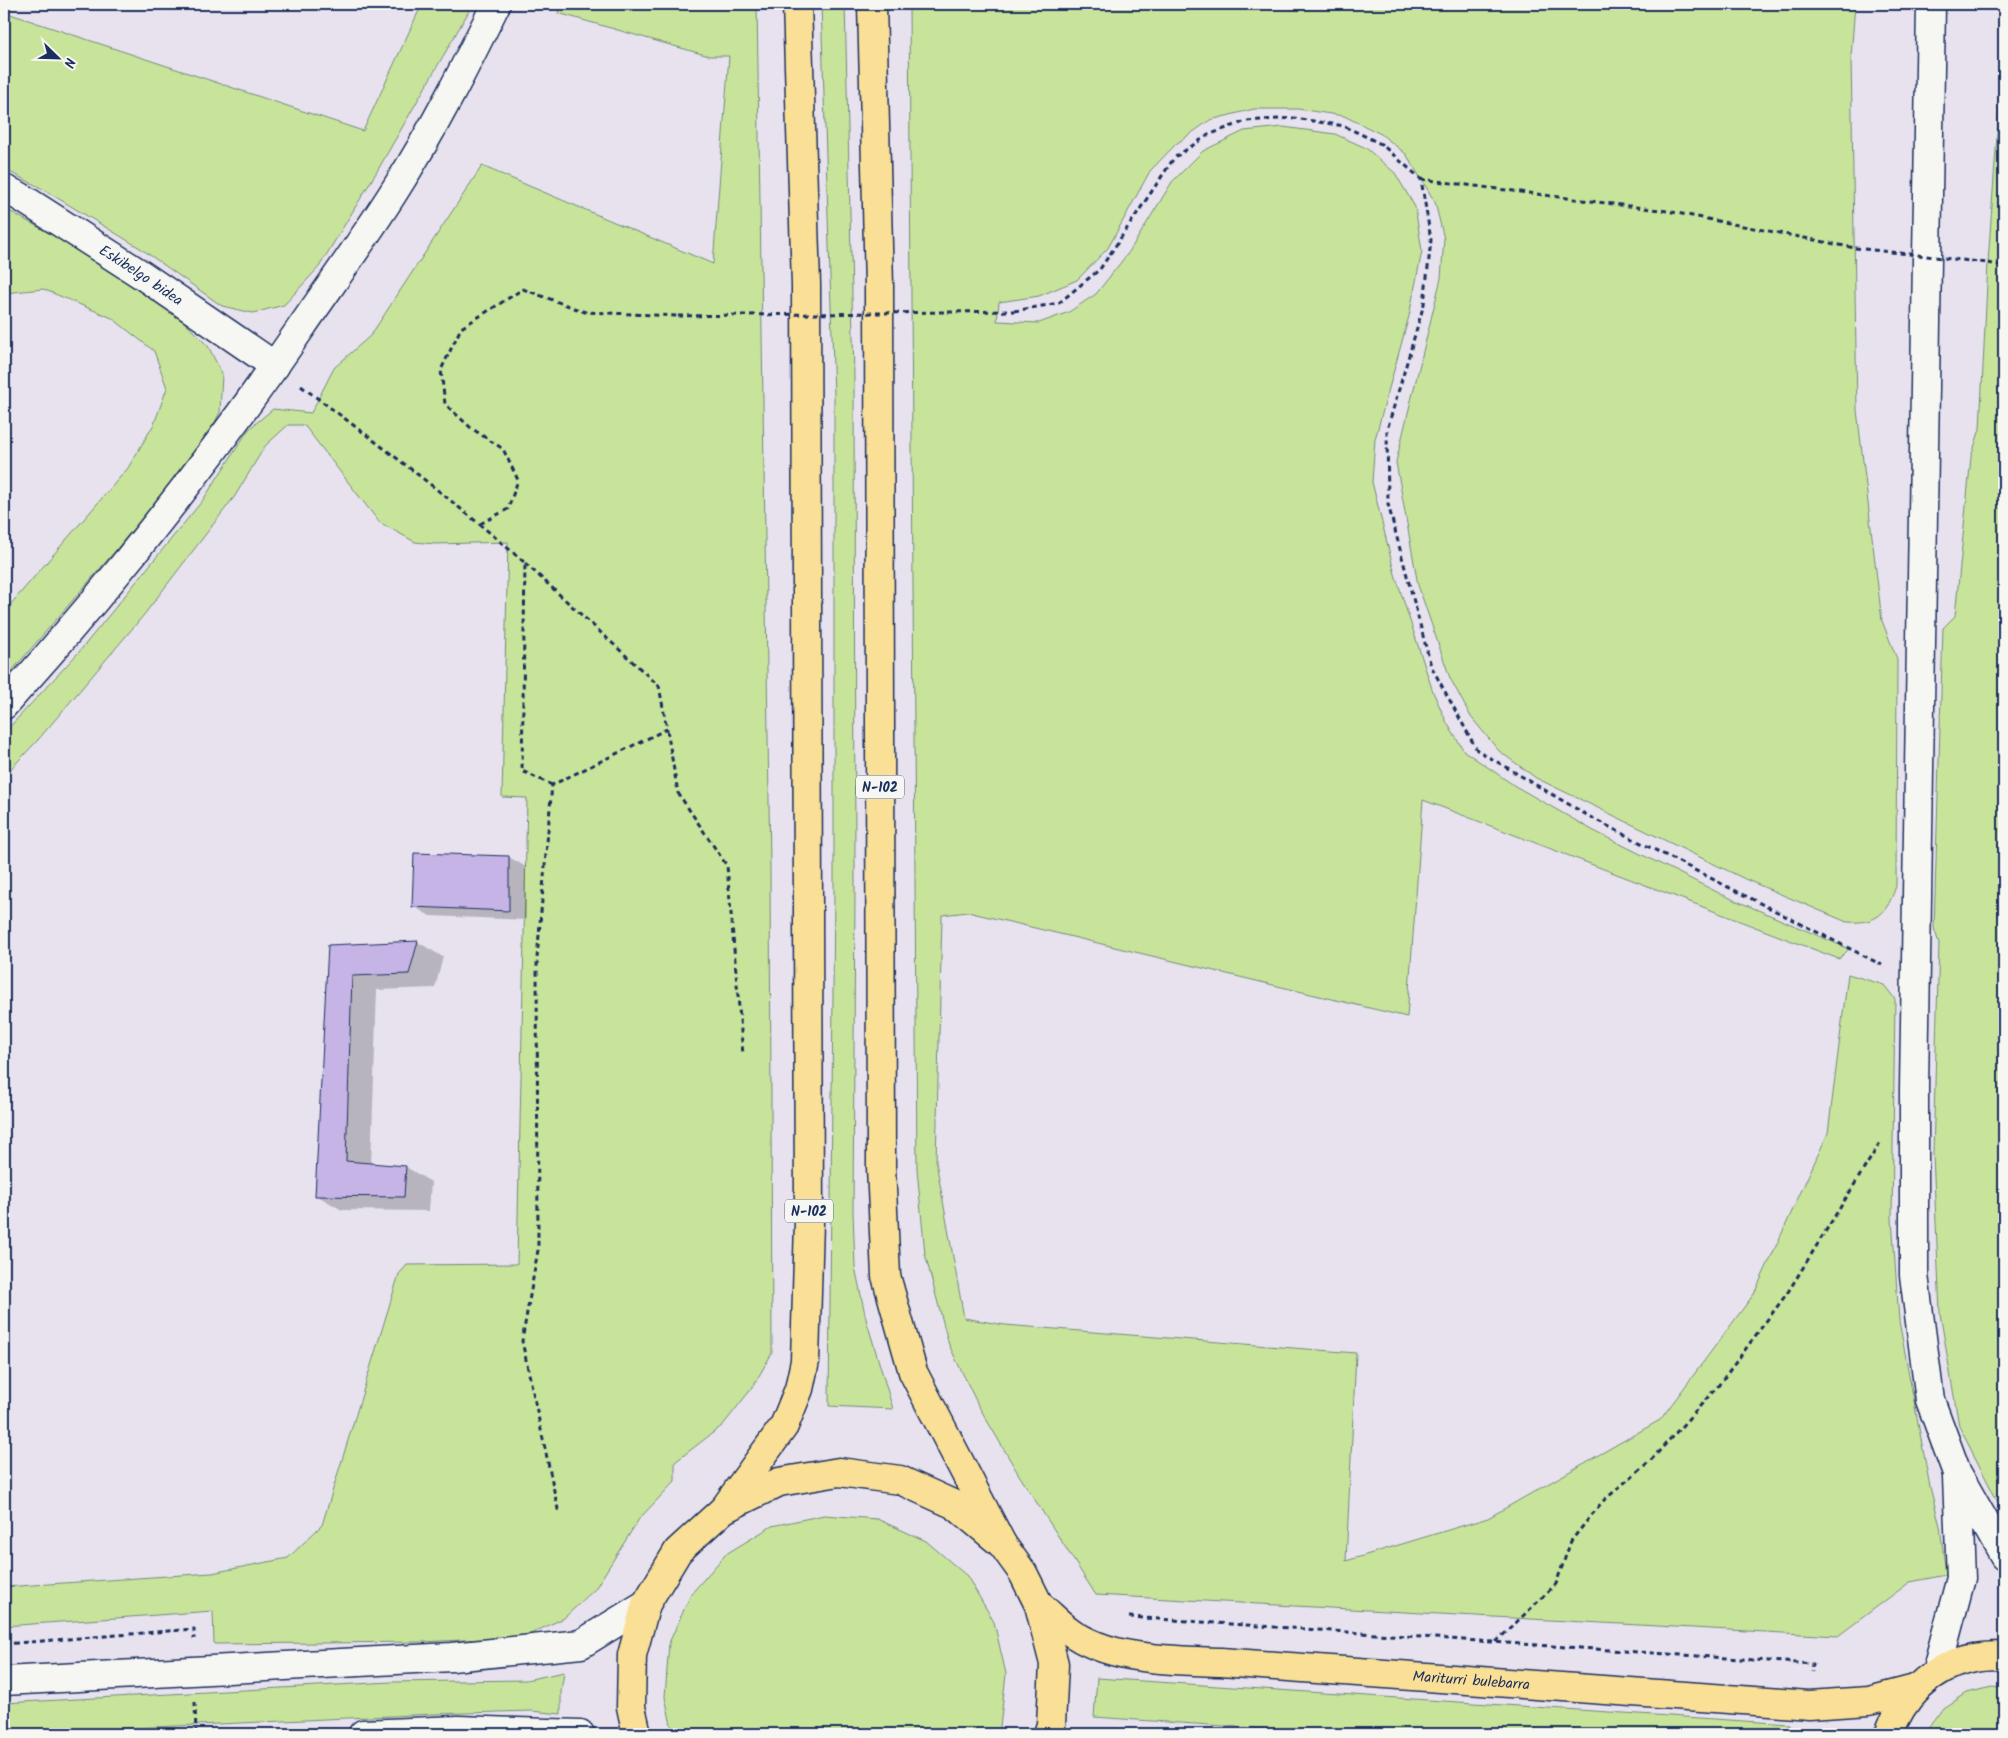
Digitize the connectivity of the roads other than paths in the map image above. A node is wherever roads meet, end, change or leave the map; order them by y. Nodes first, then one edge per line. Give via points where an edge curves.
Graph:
1 (496, 4) edge
2 (798, 4) edge
3 (872, 4) edge
4 (1931, 4) edge
5 (4, 190) edge
6 (275, 366) junction
7 (4, 705) edge
8 (1957, 1473) junction
9 (724, 1509) junction
10 (1002, 1544) junction
11 (2004, 1556) edge
12 (646, 1604) junction
13 (1039, 1604) junction
14 (2004, 1656) edge
15 (1936, 1672) junction
16 (4, 1681) edge
17 (1915, 1689) junction
18 (363, 1734) edge
19 (580, 1734) edge
20 (637, 1734) edge
21 (1048, 1734) edge
22 (1889, 1734) edge

1 - 6 street via 396,189
2 - 9 main road, N-102 via 806,305 809,1222 805,1361 799,1389 784,1426
3 - 10 main road, N-102 via 879,286 881,1157 886,1276 913,1372
4 - 8 street via 1914,1275 1930,1400
5 - 6 street, Eskibelgo bidea via 19,196 142,275
6 - 7 street via 170,509 54,650
8 - 11 street
8 - 15 street via 1961,1578
9 - 10 main road via 779,1482 839,1472 900,1480 955,1505
9 - 12 main road via 678,1551
10 - 13 main road via 1023,1573
12 - 16 street via 582,1644 452,1657
12 - 20 main road via 632,1655 631,1707
13 - 17 main road, Mariturri bulebarra via 1069,1631 1095,1646 1162,1660 1808,1705 1869,1701
13 - 21 main road via 1054,1664
14 - 15 main road via 1969,1659
15 - 17 main road
17 - 22 main road via 1894,1717
18 - 19 street via 458,1730

